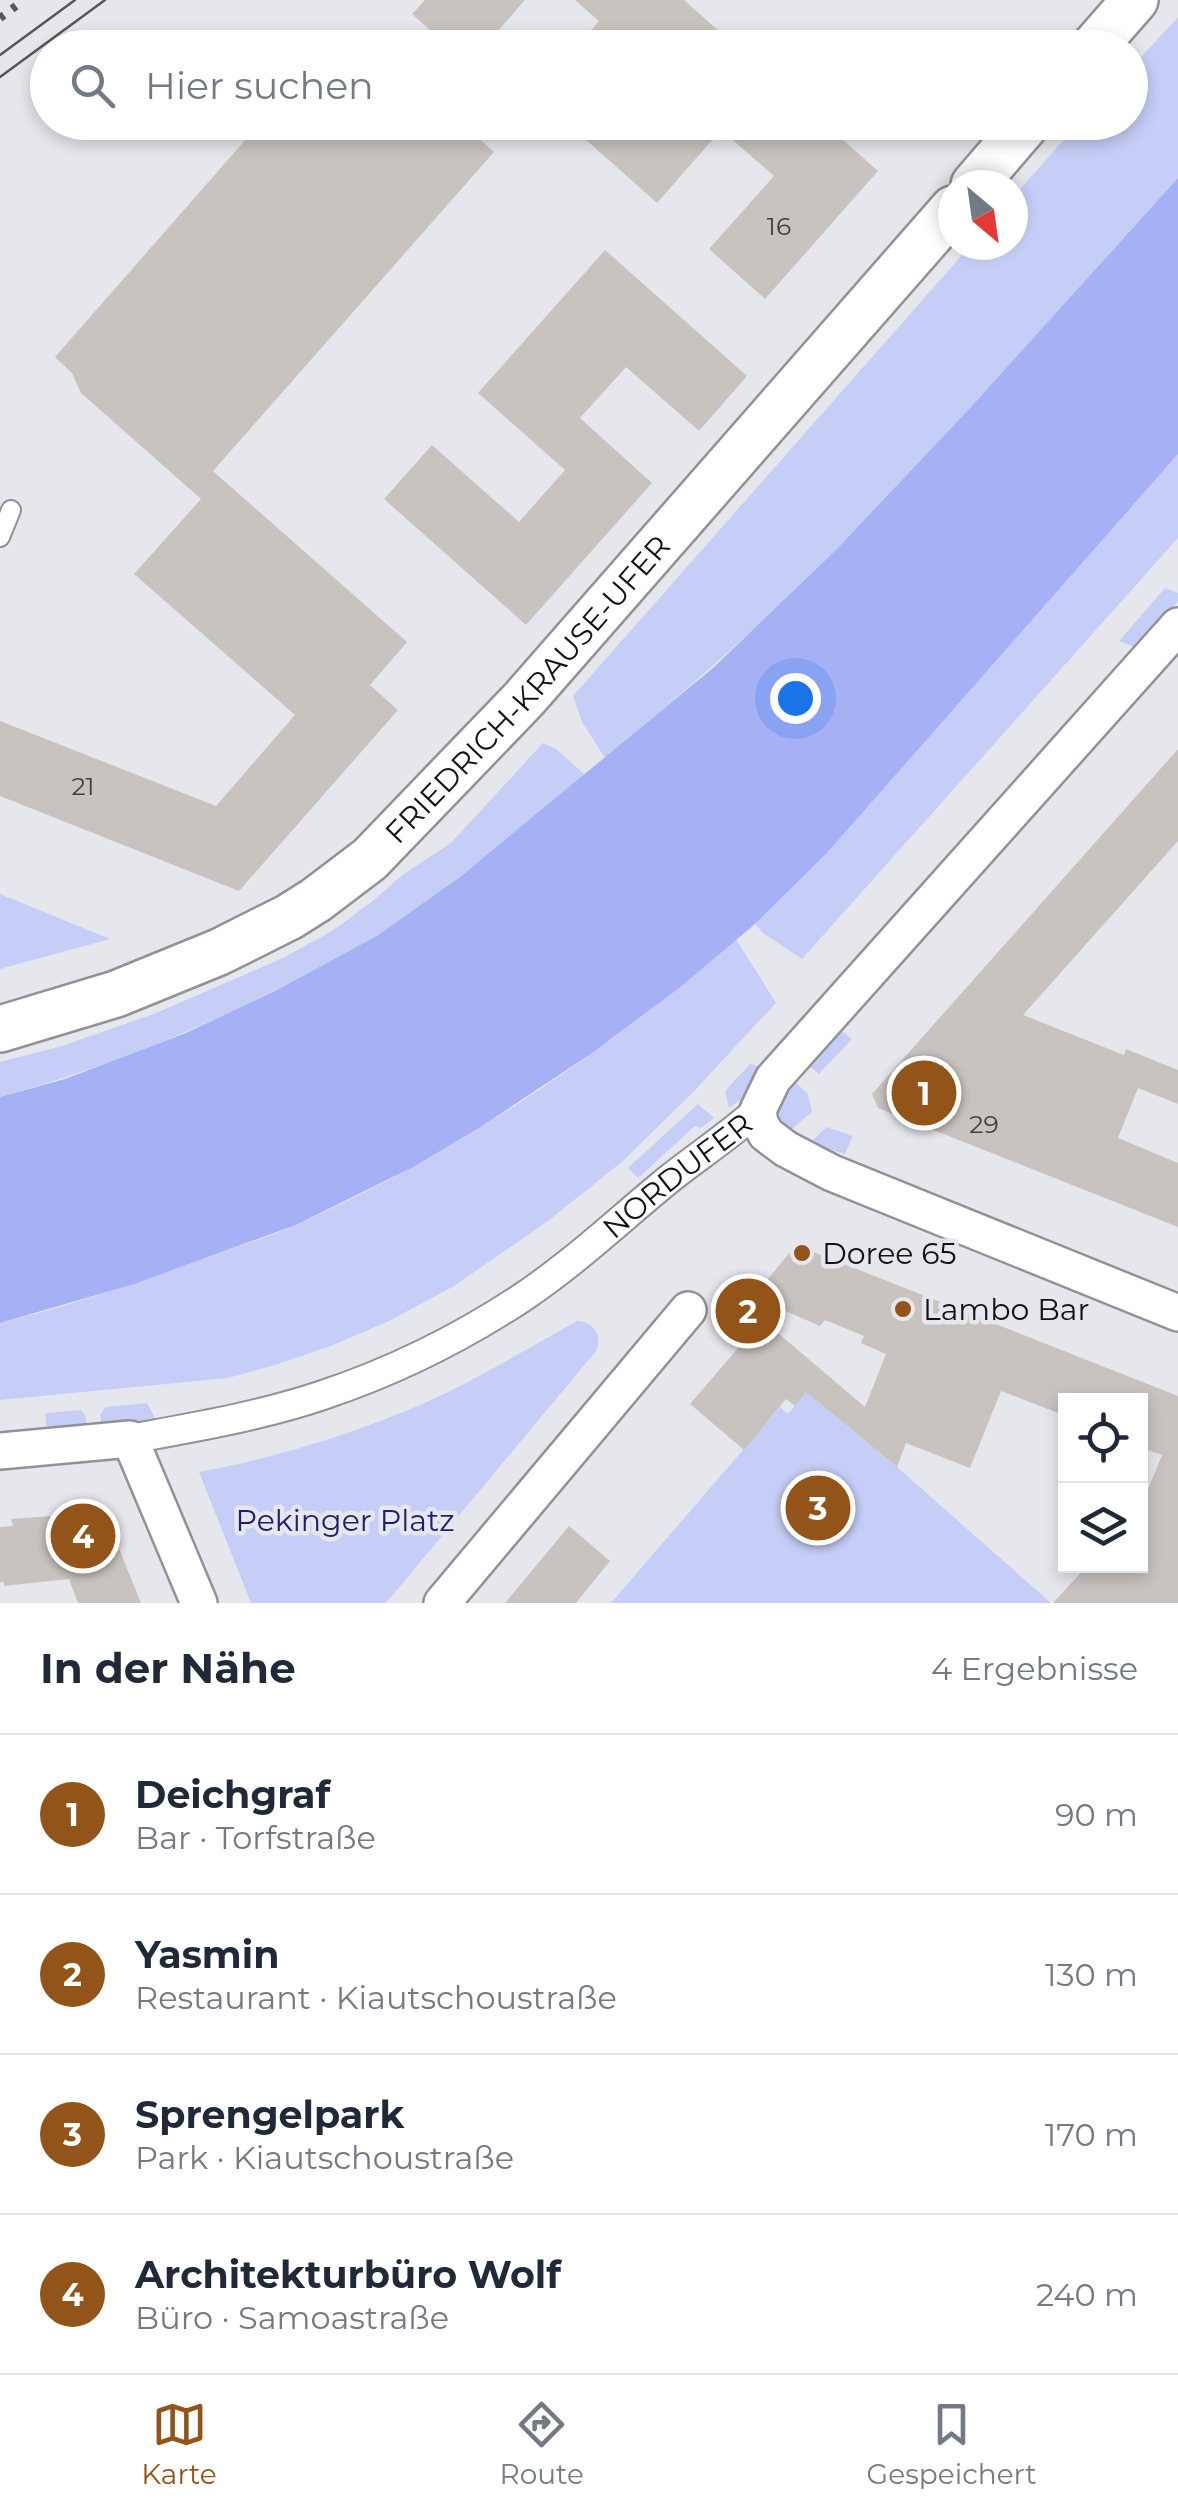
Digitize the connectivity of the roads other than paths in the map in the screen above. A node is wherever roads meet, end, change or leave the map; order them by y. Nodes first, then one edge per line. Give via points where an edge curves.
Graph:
1 (1135, 0) edge
2 (1109, 30) edge
3 (1013, 140) edge
4 (987, 170) edge
5 (938, 225) edge
6 (11, 510) dead end
7 (0, 538) edge
8 (1177, 630) edge
9 (0, 1028) edge
10 (758, 1110) junction
11 (688, 1310) dead end
12 (1178, 1313) edge
13 (130, 1438) junction
14 (0, 1450) edge
15 (199, 1603) edge
16 (442, 1603) edge

1 - 2 street
3 - 4 street
5 - 9 street, FRIEDRICH-KRAUSE-UFER via 524,698 370,859 289,917 219,952 116,994
6 - 7 lane
8 - 10 street, NORDUFER via 774,1079
10 - 12 street via 766,1134 832,1173
10 - 13 street, NORDUFER via 562,1268 453,1340 319,1397
11 - 16 street
13 - 14 street, NORDUFER
13 - 15 street

